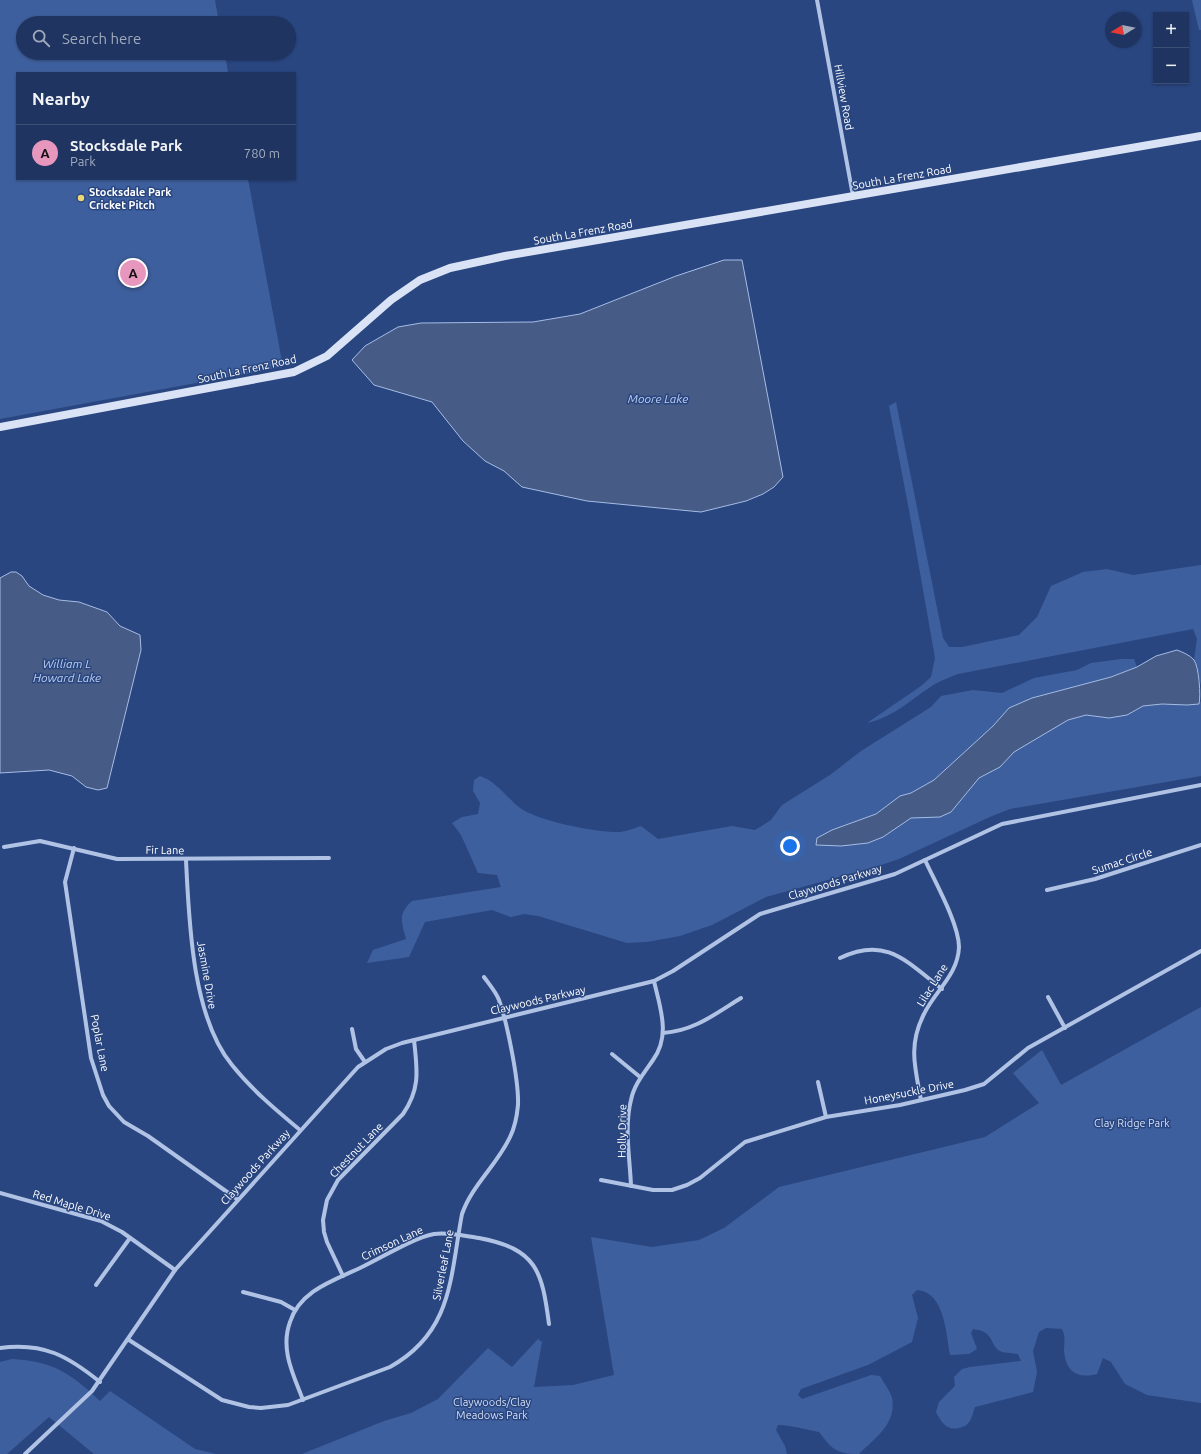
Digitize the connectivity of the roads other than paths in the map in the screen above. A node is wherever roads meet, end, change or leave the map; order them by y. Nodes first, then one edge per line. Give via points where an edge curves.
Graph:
1 (817, 0) edge
2 (1201, 136) edge
3 (853, 197) junction
4 (0, 427) edge
5 (1201, 785) edge
6 (1201, 845) edge
7 (4, 847) dead end
8 (74, 848) junction
9 (329, 858) dead end
10 (186, 860) junction
11 (925, 860) junction
12 (1047, 890) dead end
13 (1201, 951) edge
14 (840, 958) dead end
15 (484, 977) dead end
16 (654, 981) junction
17 (942, 989) junction
18 (1048, 997) dead end
19 (741, 998) dead end
20 (503, 1017) junction
21 (1065, 1028) junction
22 (352, 1029) dead end
23 (663, 1033) junction
24 (414, 1040) junction
25 (612, 1054) dead end
26 (365, 1062) junction
27 (640, 1078) junction
28 (818, 1082) dead end
29 (921, 1100) junction
30 (826, 1117) junction
31 (300, 1130) junction
32 (601, 1180) dead end
33 (631, 1186) junction
34 (0, 1193) edge
35 (237, 1199) junction
36 (458, 1234) junction
37 (130, 1238) junction
38 (175, 1270) junction
39 (343, 1276) junction
40 (96, 1285) dead end
41 (243, 1292) dead end
42 (295, 1310) junction
43 (549, 1324) dead end
44 (129, 1340) junction
45 (0, 1348) edge
46 (100, 1382) junction
47 (303, 1400) junction
48 (25, 1454) edge

1 - 3 street, Hillview Road
2 - 3 street, South La Frenz Road
3 - 4 street, South La Frenz Road via 505,256 450,268 406,289 327,356 294,372
5 - 11 street, Claywoods Parkway via 1002,824
6 - 12 street, Sumac Circle via 1095,879
7 - 8 street, Fir Lane via 40,841
8 - 10 street, Fir Lane via 117,858
8 - 35 street, Poplar Lane via 65,882 92,1058 103,1094 124,1122
9 - 10 street, Fir Lane
10 - 31 street, Jasmine Drive via 189,921 201,999 211,1031 231,1065 259,1095
11 - 16 street, Claywoods Parkway via 895,874 760,914
11 - 17 street, Lilac Lane via 957,932 959,948 955,964
13 - 21 street, Honeysuckle Drive
14 - 17 street via 856,950 882,950 894,954
15 - 20 street, Silverleaf Lane via 499,998
16 - 20 street, Claywoods Parkway
16 - 23 street, Holly Drive via 664,1025
17 - 29 street, Lilac Lane via 924,1013 917,1031 913,1055
18 - 21 street
19 - 23 street via 698,1024 680,1032
20 - 24 street, Claywoods Parkway
20 - 36 street, Silverleaf Lane via 518,1092 517,1116 505,1146 466,1203
21 - 29 street, Honeysuckle Drive via 1028,1048 984,1084
22 - 26 street via 356,1049
23 - 27 street, Holly Drive via 662,1043
24 - 26 street, Claywoods Parkway via 386,1049
24 - 39 street, Chestnut Lane via 418,1076 410,1105 338,1180 327,1200 323,1220 324,1232
25 - 27 street
26 - 31 street, Claywoods Parkway
27 - 33 street, Holly Drive via 631,1100 628,1129
28 - 30 street
29 - 30 street, Honeysuckle Drive
30 - 33 street, Honeysuckle Drive via 745,1142 700,1178 687,1185 672,1190
31 - 35 street, Claywoods Parkway
32 - 33 street, Honeysuckle Drive
34 - 37 street, Red Maple Drive via 101,1221
35 - 38 street, Claywoods Parkway
36 - 39 street, Crimson Lane via 446,1233 424,1237
36 - 43 street, Crimson Lane via 499,1242 514,1248 526,1258 540,1277 544,1288
36 - 47 street, Silverleaf Lane via 443,1310 423,1343 390,1367
37 - 38 street, Red Maple Drive
37 - 40 street
38 - 44 street, Claywoods Parkway
39 - 42 street, Crimson Lane via 309,1294
41 - 42 street via 281,1302
42 - 47 street, Crimson Lane via 287,1331 286,1350
44 - 46 street, Claywoods Parkway
44 - 47 street, Silverleaf Lane via 211,1394 235,1404 261,1408
45 - 46 street via 26,1346 52,1351 74,1362
46 - 48 street, Claywoods Parkway

